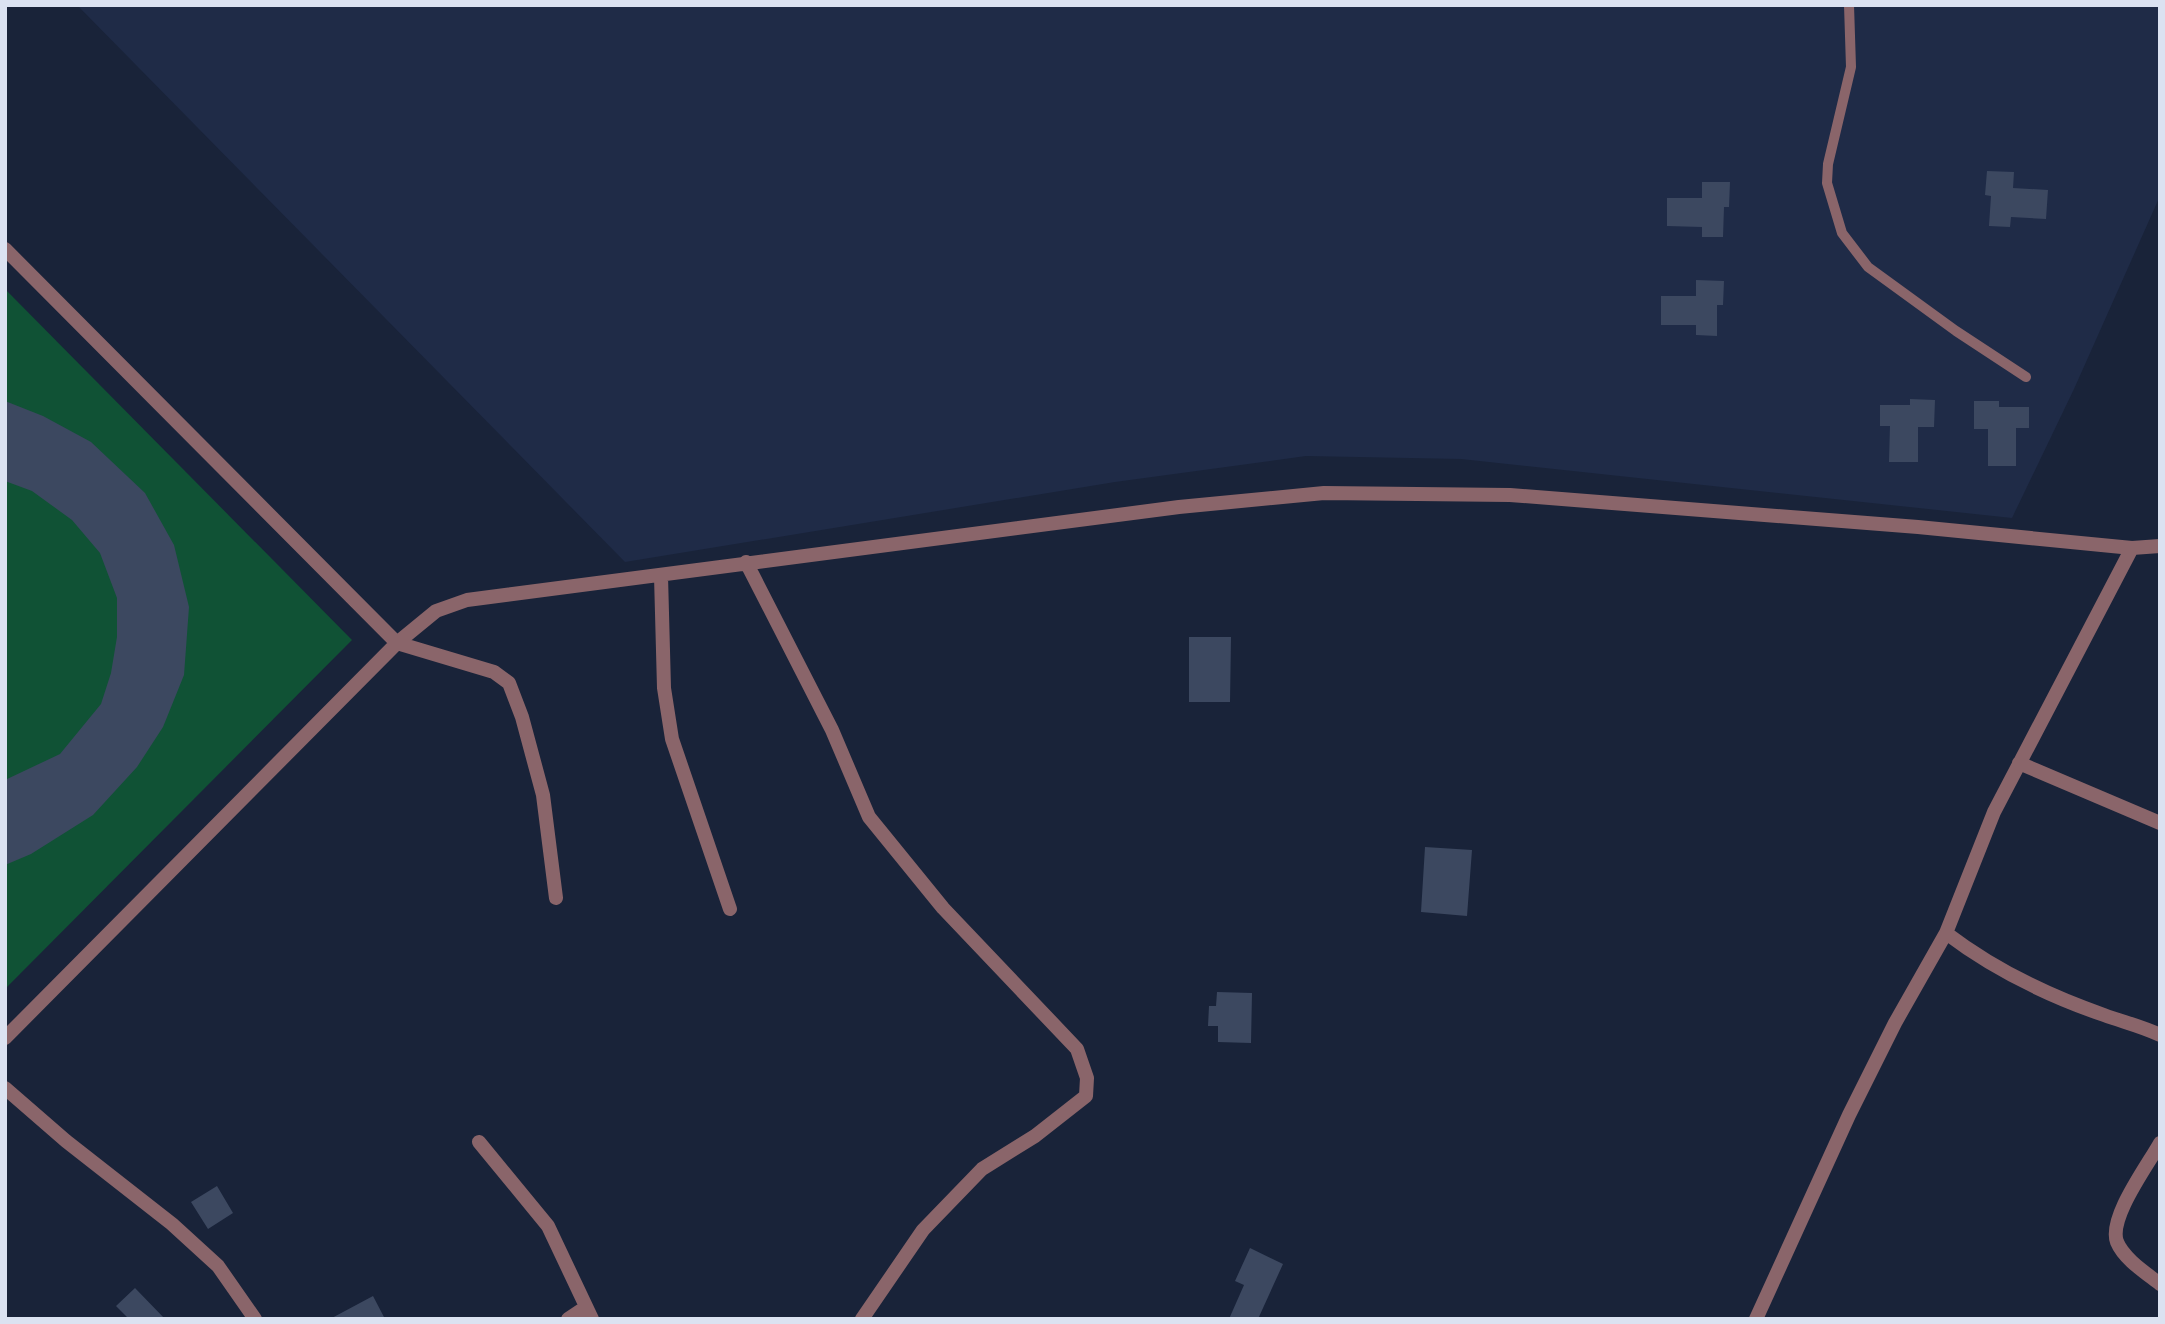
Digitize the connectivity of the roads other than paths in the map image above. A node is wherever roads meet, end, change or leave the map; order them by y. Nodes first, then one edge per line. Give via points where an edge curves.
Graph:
1 (1849, 5) edge
2 (5, 249) edge
3 (2026, 377) dead end
4 (2160, 546) edge
5 (2132, 548) junction
6 (746, 562) junction
7 (661, 576) junction
8 (397, 643) junction
9 (2019, 762) junction
10 (2160, 823) edge
11 (556, 898) dead end
12 (730, 909) dead end
13 (1946, 933) junction
14 (2160, 1035) edge
15 (5, 1038) edge
16 (5, 1088) edge
17 (479, 1142) dead end
18 (2160, 1143) edge
19 (2160, 1284) edge
20 (589, 1313) edge
21 (255, 1319) edge
22 (568, 1319) edge
23 (862, 1319) edge
24 (1756, 1319) edge

1 - 3 lane via 1851,67 1827,183 1842,233 1868,267
2 - 8 street
4 - 5 street
5 - 6 street via 1510,495 1324,494 1179,507
5 - 9 street
6 - 7 street
6 - 23 street via 832,730 869,817 943,908 1077,1049 1087,1079 1086,1096 982,1169 923,1230
7 - 8 street via 467,600 436,611
7 - 12 street via 664,688 672,739
8 - 11 street via 494,672 509,683 542,795
8 - 15 street
9 - 10 street
9 - 13 street
13 - 14 street via 2036,985
13 - 24 street via 1849,1115
16 - 21 street via 218,1266
17 - 20 street via 548,1226
18 - 19 street via 2126,1199 2115,1229 2117,1242 2128,1257
20 - 22 street

